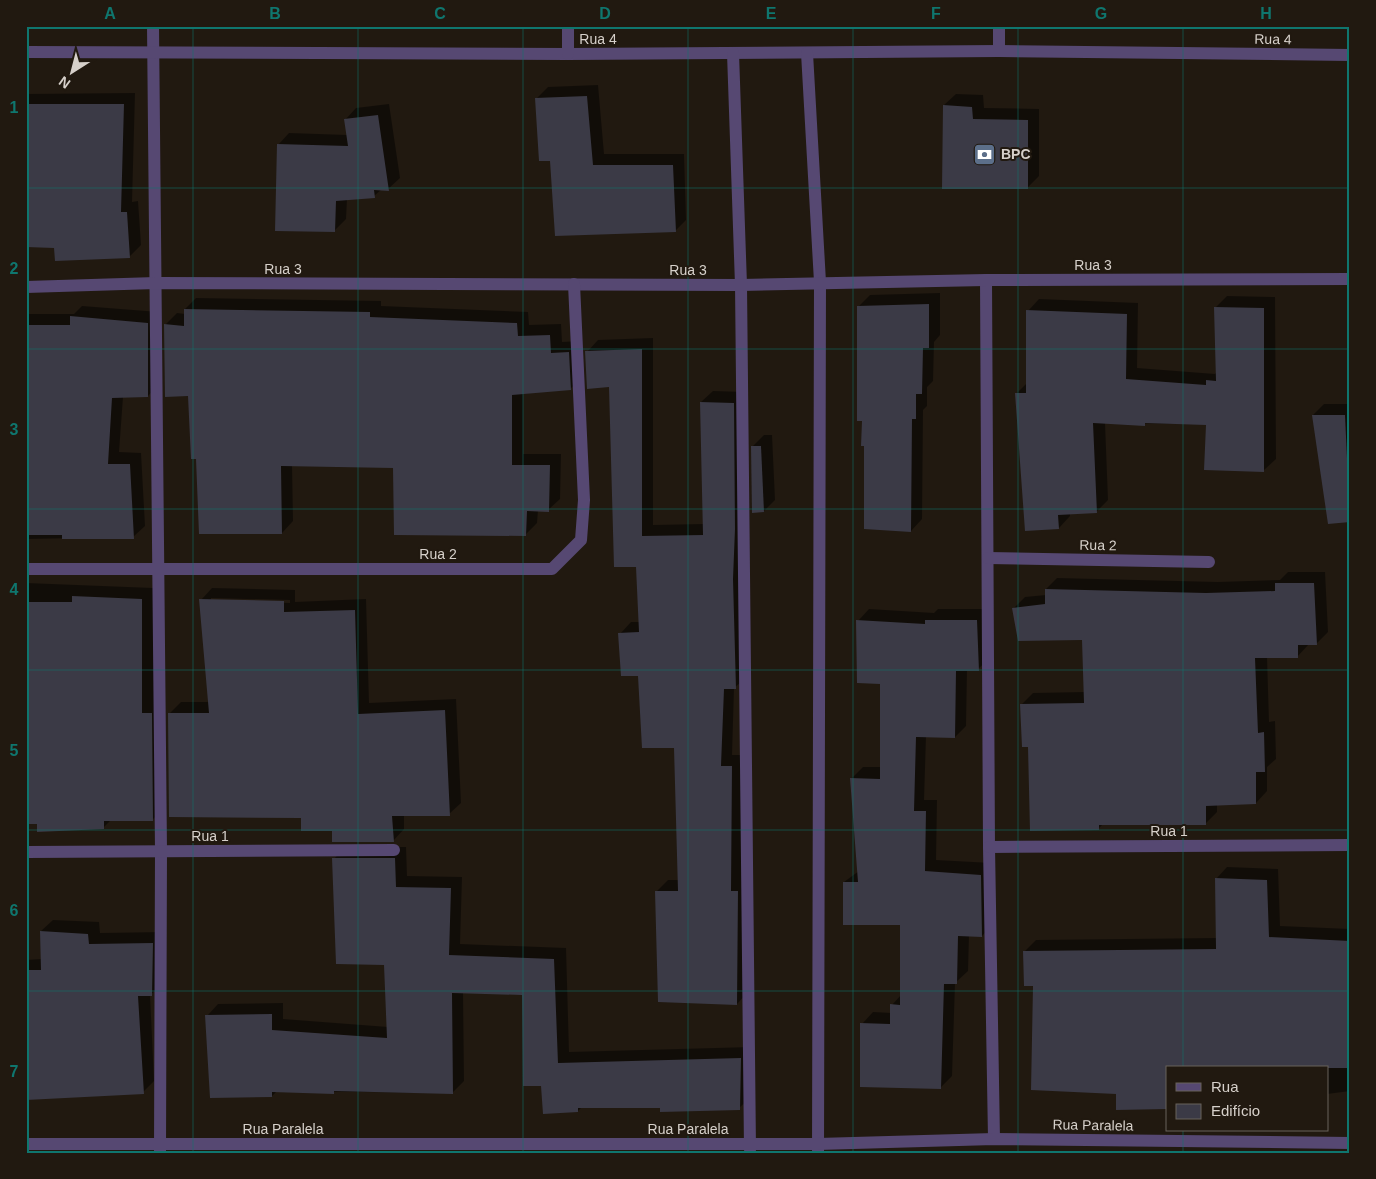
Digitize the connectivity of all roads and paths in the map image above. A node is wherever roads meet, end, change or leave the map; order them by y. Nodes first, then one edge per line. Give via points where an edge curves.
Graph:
1 (153, 26) edge
2 (568, 26) edge
3 (999, 26) edge
4 (999, 51) junction
5 (26, 52) edge
6 (153, 52) junction
7 (734, 53) junction
8 (806, 53) junction
9 (568, 54) junction
10 (1350, 55) edge
11 (1350, 279) edge
12 (986, 280) junction
13 (820, 282) junction
14 (156, 283) junction
15 (574, 284) junction
16 (740, 285) junction
17 (26, 287) edge
18 (988, 558) junction
19 (1209, 562) dead end
20 (159, 568) junction
21 (26, 569) edge
22 (1350, 845) edge
23 (989, 847) junction
24 (394, 850) dead end
25 (161, 851) junction
26 (26, 852) edge
27 (994, 1139) junction
28 (1350, 1143) edge
29 (26, 1144) edge
30 (160, 1148) edge
31 (750, 1148) edge
32 (818, 1148) edge

1 - 6 street
2 - 9 street
3 - 4 street
4 - 8 street, Rua 4
4 - 10 street, Rua 4
5 - 6 street, Rua 4
6 - 9 street, Rua 4
6 - 14 street
7 - 8 street, Rua 4
7 - 9 street, Rua 4
7 - 16 street
8 - 13 street
11 - 12 street, Rua 3
12 - 13 street, Rua 3
12 - 18 street
13 - 16 street, Rua 3
13 - 32 street
14 - 15 street, Rua 3
14 - 17 street, Rua 3
14 - 20 street
15 - 16 street, Rua 3
15 - 20 street, Rua 2 via 584,508 581,540 552,569
16 - 31 street
18 - 19 street, Rua 2
18 - 23 street
20 - 21 street, Rua 2
20 - 25 street
22 - 23 street, Rua 1
23 - 27 street
24 - 25 street, Rua 1
25 - 26 street, Rua 1
25 - 30 street
27 - 28 street, Rua Paralela
27 - 32 street, Rua Paralela
29 - 30 street, Rua Paralela
30 - 31 street, Rua Paralela
31 - 32 street, Rua Paralela

